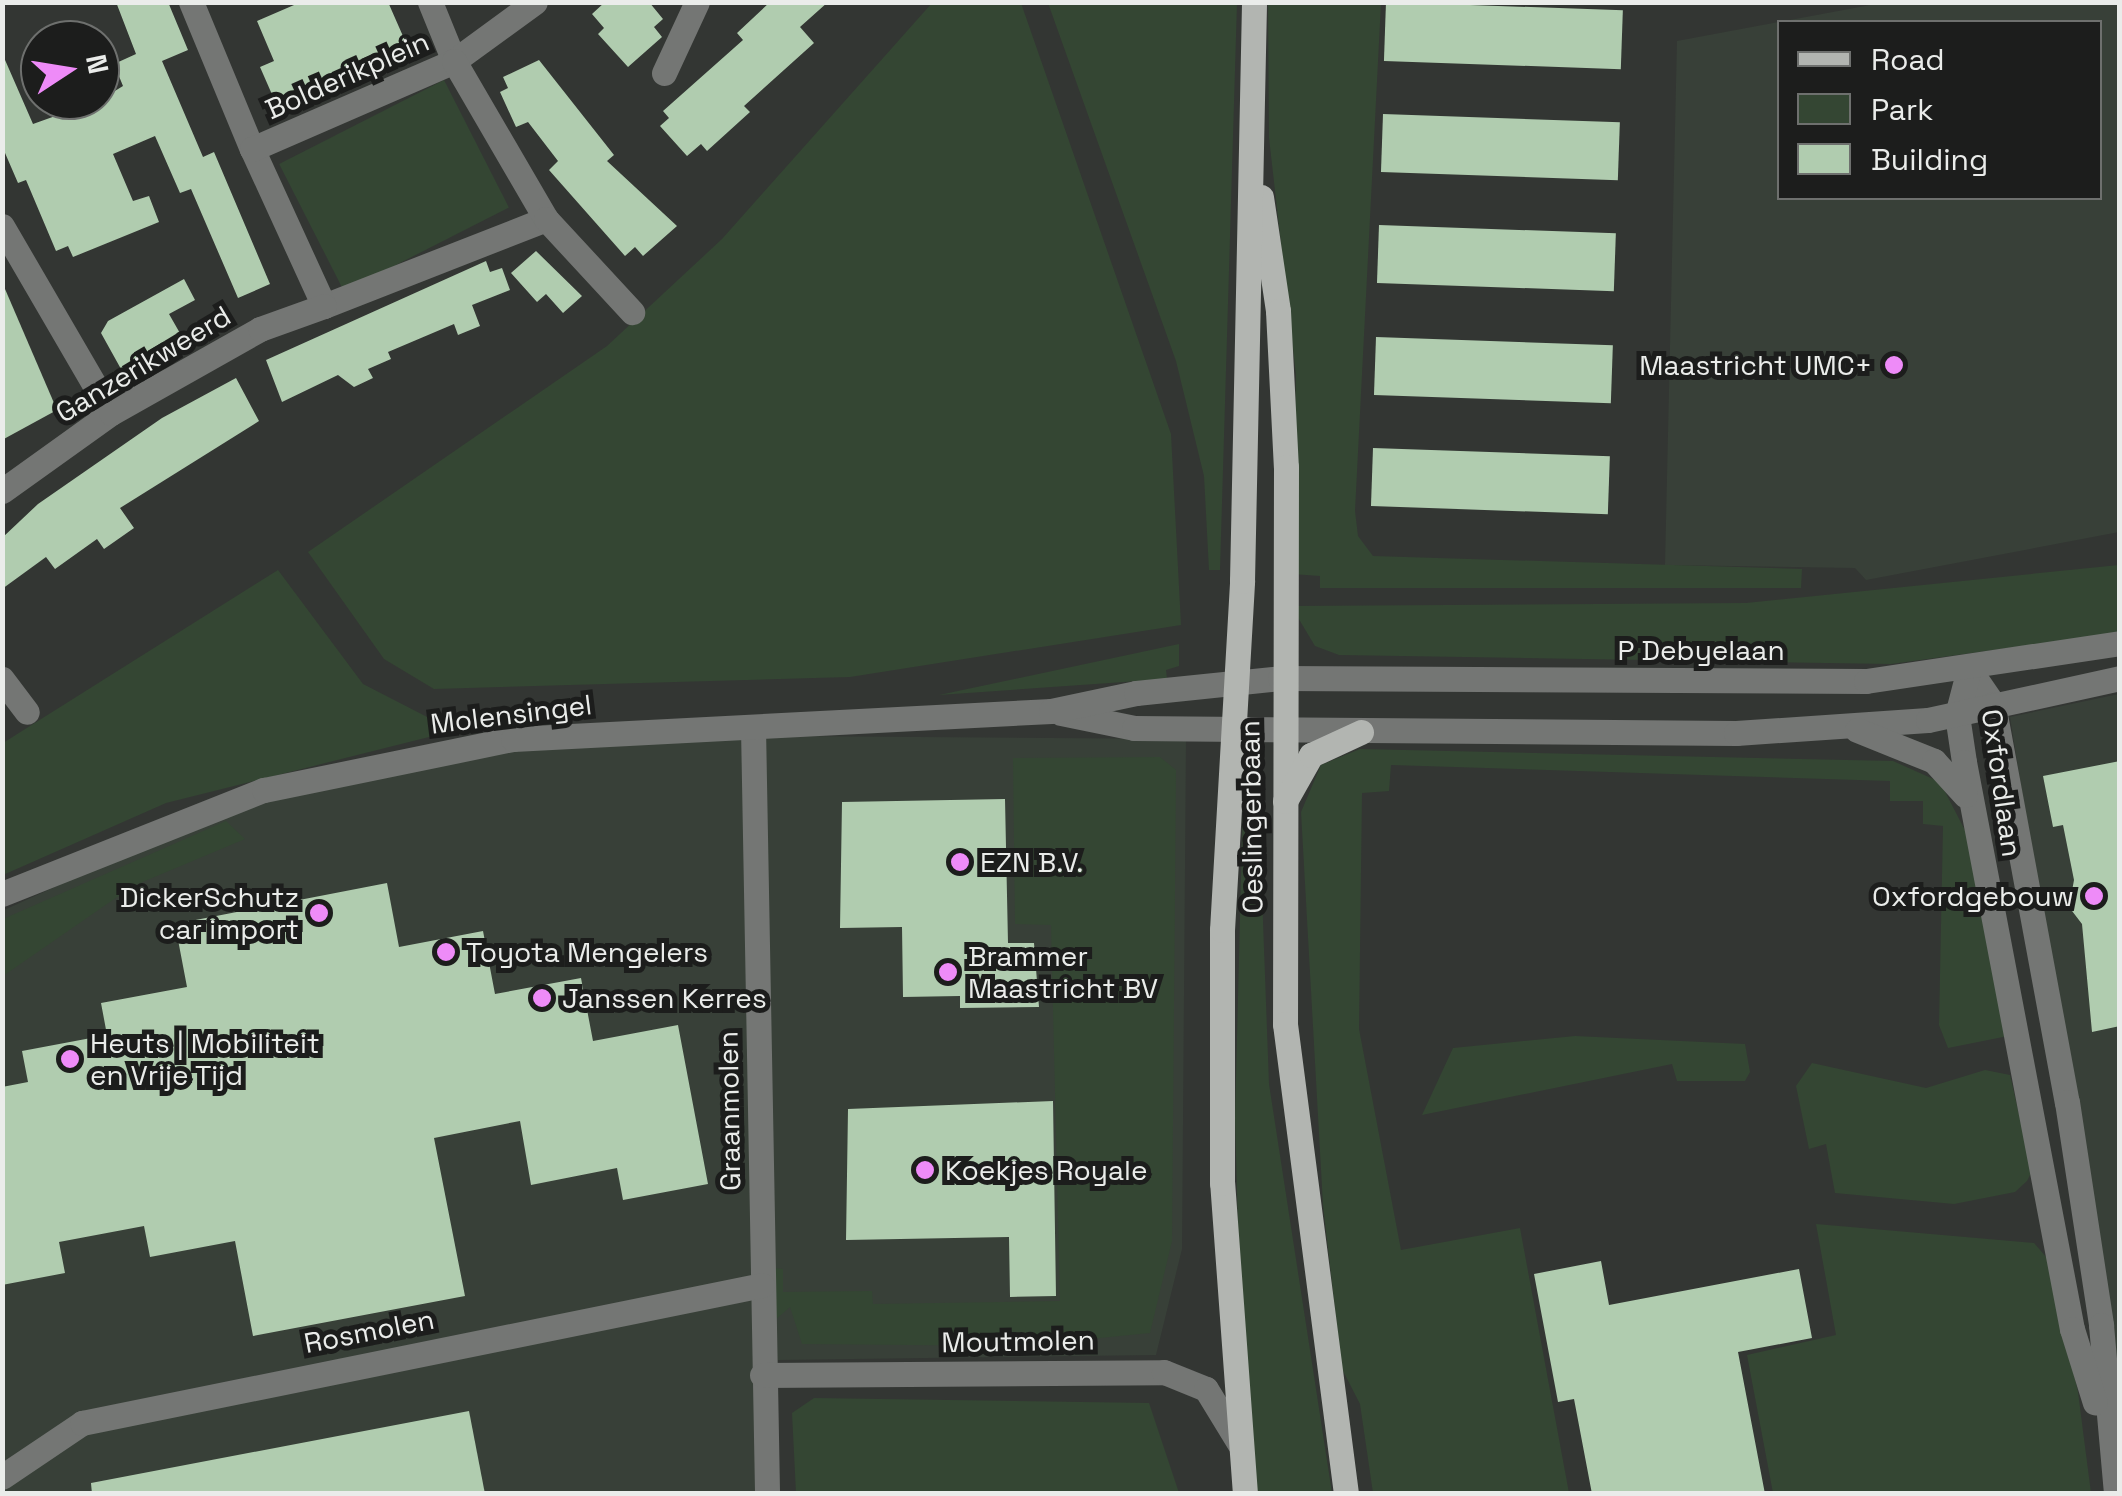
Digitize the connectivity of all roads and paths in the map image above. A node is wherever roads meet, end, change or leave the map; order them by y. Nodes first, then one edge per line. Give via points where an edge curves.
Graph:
1 (191, 2) edge
2 (430, 2) edge
3 (535, 2) edge
4 (697, 2) edge
5 (1254, 2) edge
6 (454, 61) junction
7 (664, 74) dead end
8 (1251, 138) junction
9 (252, 149) junction
10 (546, 220) junction
11 (2, 226) edge
12 (324, 306) junction
13 (632, 312) dead end
14 (111, 413) junction
15 (2, 490) edge
16 (2120, 642) edge
17 (1968, 669) junction
18 (2, 678) edge
19 (1280, 678) junction
20 (2120, 678) edge
21 (1236, 680) junction
22 (1993, 704) junction
23 (1051, 711) junction
24 (26, 712) dead end
25 (1957, 714) junction
26 (753, 727) junction
27 (1232, 728) junction
28 (1852, 728) junction
29 (1280, 730) junction
30 (1361, 732) junction
31 (1972, 812) junction
32 (1281, 816) junction
33 (2, 894) edge
34 (2082, 1205) junction
35 (2050, 1211) junction
36 (762, 1285) junction
37 (762, 1375) junction
38 (2107, 1441) junction
39 (1239, 1443) junction
40 (2, 1477) edge
41 (767, 1494) edge
42 (1245, 1494) edge
43 (1346, 1494) edge
44 (2116, 1494) edge

1 - 9 street
2 - 6 street
3 - 6 street
4 - 7 street
5 - 8 main road, Oeslingerbaan
6 - 9 street, Bolderikplein
6 - 10 street, Bolderikplein
8 - 19 main road, Oeslingerbaan via 1283,378
8 - 21 main road, Oeslingerbaan
9 - 12 street, Bolderikplein
10 - 12 street
10 - 13 street, Bolderikplein
11 - 14 street
12 - 14 street, Ganzerikweerd via 260,330
14 - 15 street, Ganzerikweerd
16 - 17 street, P Debyelaan
17 - 19 street, P Debyelaan via 1866,681
17 - 22 street, Oxfordlaan
17 - 25 street, Oxfordlaan
18 - 24 street
19 - 21 street, Molensingel
19 - 29 main road, Oeslingerbaan
20 - 22 street
21 - 23 street, Molensingel
21 - 27 main road, Oeslingerbaan
22 - 25 street
22 - 34 street, Oxfordlaan
23 - 26 street, Molensingel
23 - 27 street, Molensingel via 1134,728
25 - 28 street
25 - 31 street, Oxfordlaan
26 - 33 street, Molensingel via 536,736 374,765 182,817
26 - 36 street, Graanmolen
27 - 29 street, Molensingel
27 - 39 main road, Oeslingerbaan via 1222,1183
28 - 30 street
28 - 31 street via 1946,768
29 - 30 street, Molensingel
29 - 32 main road, Oeslingerbaan
30 - 32 main road via 1328,742 1301,764
31 - 35 street, Oxfordlaan
32 - 43 main road, Oeslingerbaan via 1295,1137
34 - 35 street
34 - 38 street, Oxfordlaan via 2101,1324
35 - 38 street, Oxfordlaan via 2072,1330
36 - 37 street, Graanmolen
36 - 40 street, Rosmolen via 82,1424
37 - 39 street, Moutmolen via 1164,1372 1206,1389
37 - 41 street, Graanmolen
38 - 44 street, Oxfordlaan
39 - 42 main road, Oeslingerbaan

